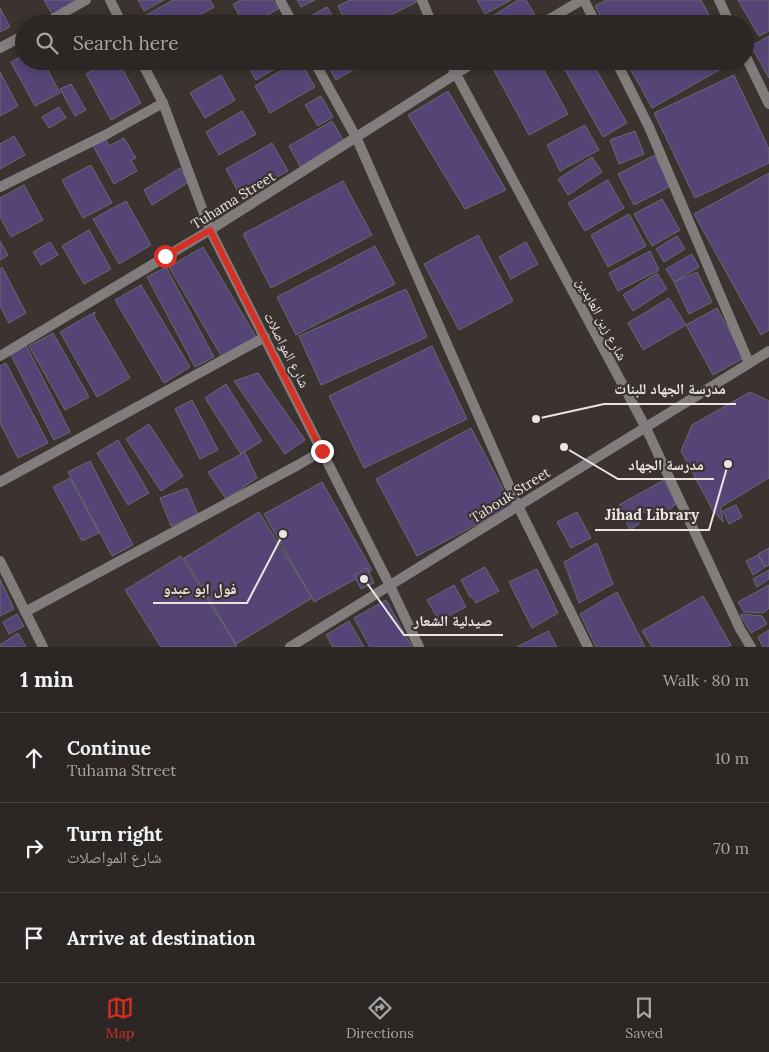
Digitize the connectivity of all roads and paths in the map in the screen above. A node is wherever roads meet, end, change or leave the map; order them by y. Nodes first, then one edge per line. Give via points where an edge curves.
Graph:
1 (86, 0) edge
2 (110, 0) edge
3 (280, 0) edge
4 (422, 0) edge
5 (583, 0) edge
6 (719, 0) edge
7 (60, 15) edge
8 (118, 15) edge
9 (288, 15) edge
10 (428, 15) edge
11 (557, 15) edge
12 (591, 15) edge
13 (726, 15) edge
14 (15, 40) edge
15 (0, 48) edge
16 (146, 70) edge
17 (319, 70) edge
18 (452, 70) edge
19 (461, 70) edge
20 (620, 70) edge
21 (752, 70) edge
22 (454, 74) junction
23 (163, 103) junction
24 (769, 104) edge
25 (357, 139) junction
26 (0, 187) edge
27 (210, 230) junction
28 (265, 337) junction
29 (769, 352) edge
30 (0, 356) edge
31 (750, 364) junction
32 (646, 428) junction
33 (322, 451) junction
34 (0, 482) edge
35 (518, 506) junction
36 (0, 561) edge
37 (390, 586) junction
38 (25, 612) junction
39 (43, 647) edge
40 (290, 647) edge
41 (419, 647) edge
42 (588, 647) edge
43 (751, 647) edge

1 - 7 street
2 - 8 street
3 - 9 street
4 - 10 street
5 - 11 street
5 - 12 street
6 - 13 street
14 - 15 street
16 - 23 street, شارع المواصلات
17 - 25 street
18 - 22 street, شارع زين العابدين
19 - 22 street, Tuhama Street
20 - 31 street via 649,127
21 - 24 street
22 - 25 street, Tuhama Street
22 - 32 street, شارع زين العابدين
23 - 26 street
23 - 27 street, شارع المواصلات
25 - 27 street, Tuhama Street
25 - 35 street
27 - 28 street, شارع المواصلات
27 - 30 street, Tuhama Street
28 - 33 street, شارع المواصلات
28 - 34 street
29 - 31 street, Tabouk Street
31 - 32 street, Tabouk Street
32 - 35 street, Tabouk Street
32 - 43 street, شارع زين العابدين
33 - 37 street, شارع المواصلات
33 - 38 street
35 - 37 street, Tabouk Street
35 - 42 street
36 - 38 street
37 - 40 street, Tabouk Street
37 - 41 street, شارع المواصلات
38 - 39 street

